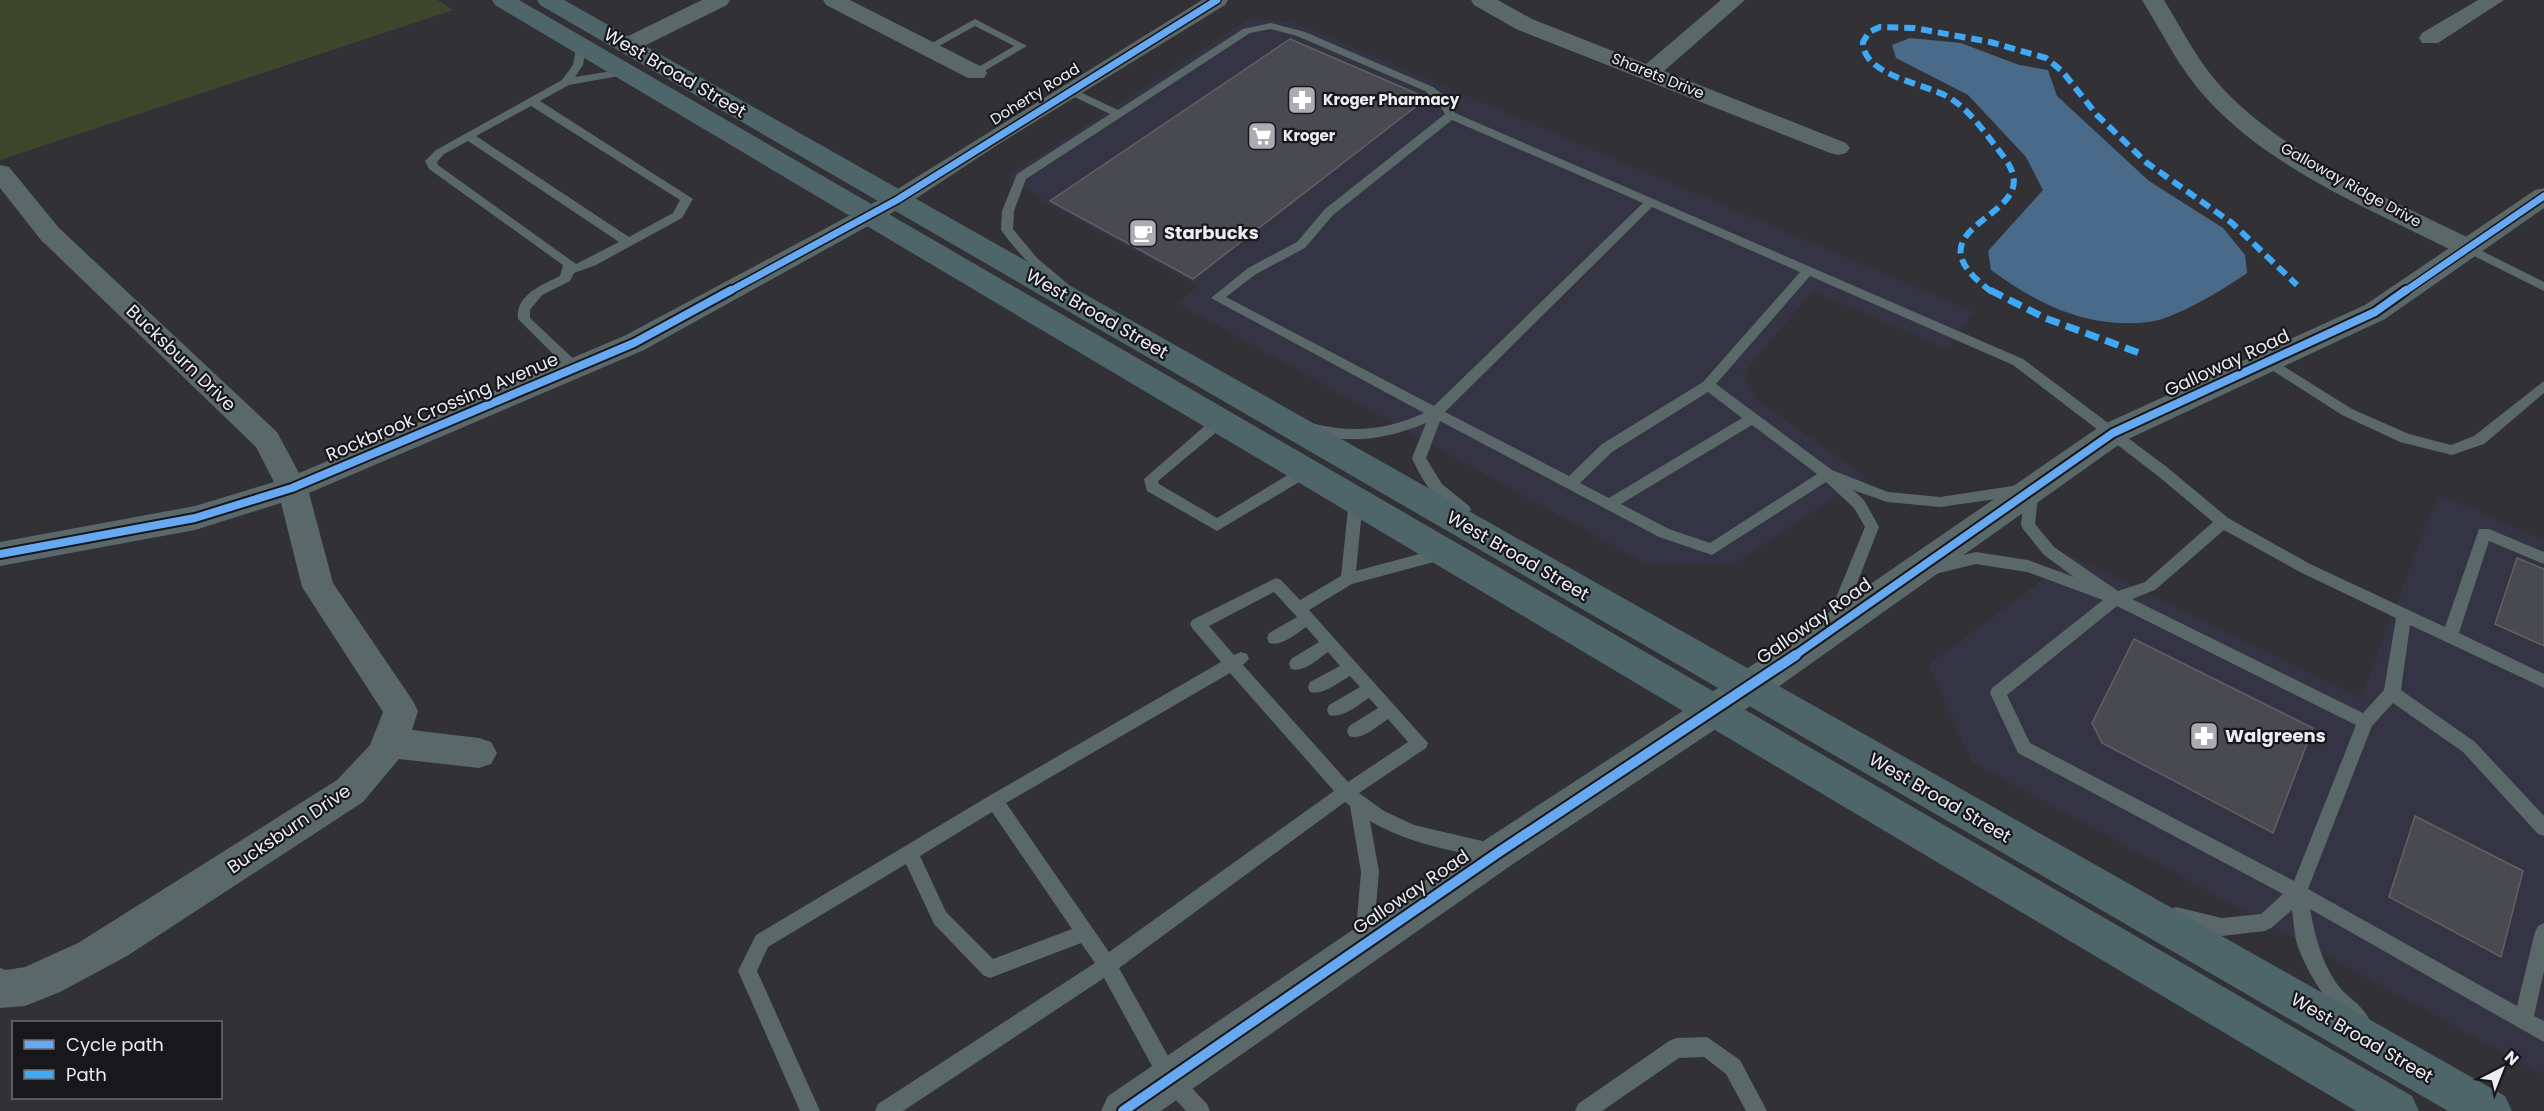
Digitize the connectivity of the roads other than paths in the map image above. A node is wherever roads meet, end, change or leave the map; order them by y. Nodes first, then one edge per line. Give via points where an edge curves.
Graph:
1 (503, 0) edge
2 (548, 0) edge
3 (719, 0) edge
4 (834, 0) edge
5 (1217, 0) edge
6 (1482, 0) edge
7 (1734, 0) edge
8 (2153, 0) edge
9 (2478, 3) edge
10 (2430, 38) dead end
11 (581, 46) junction
12 (626, 46) junction
13 (928, 48) junction
14 (624, 72) junction
15 (1649, 72) junction
16 (976, 73) joint
17 (566, 82) junction
18 (1070, 90) junction
19 (530, 100) junction
20 (1118, 114) junction
21 (1451, 115) junction
22 (468, 136) junction
23 (1838, 148) dead end
24 (0, 172) edge
25 (2544, 196) edge
26 (897, 200) junction
27 (1651, 202) junction
28 (870, 216) junction
29 (628, 242) junction
30 (2468, 248) junction
31 (1808, 270) junction
32 (567, 271) junction
33 (2544, 287) edge
34 (1105, 319) junction
35 (2269, 362) junction
36 (574, 368) junction
37 (1708, 385) junction
38 (2544, 386) edge
39 (1437, 412) junction
40 (1278, 418) junction
41 (1752, 418) junction
42 (1220, 421) junction
43 (2113, 433) junction
44 (1306, 471) junction
45 (1827, 474) junction
46 (1572, 482) junction
47 (292, 488) junction
48 (2032, 488) junction
49 (1356, 500) junction
50 (1611, 504) junction
51 (2223, 522) junction
52 (1445, 553) junction
53 (0, 555) edge
54 (2544, 558) edge
55 (1905, 576) junction
56 (1348, 579) junction
57 (2116, 598) junction
58 (1601, 604) junction
59 (1303, 614) junction
60 (2404, 615) junction
61 (1831, 630) junction
62 (2450, 636) junction
63 (1275, 638) dead end
64 (1330, 643) junction
65 (1236, 661) junction
66 (1297, 664) dead end
67 (1352, 667) junction
68 (2544, 681) edge
69 (1316, 687) dead end
70 (1748, 688) junction
71 (1371, 689) junction
72 (2392, 693) junction
73 (1390, 709) junction
74 (1335, 710) dead end
75 (1713, 710) junction
76 (2365, 722) junction
77 (1355, 731) dead end
78 (393, 743) junction
79 (479, 753) dead end
80 (1352, 799) junction
81 (995, 801) junction
82 (2544, 828) edge
83 (1499, 852) junction
84 (910, 854) junction
85 (2298, 893) junction
86 (2124, 903) junction
87 (1084, 933) junction
88 (2544, 933) edge
89 (1364, 945) junction
90 (1107, 965) junction
91 (10, 988) edge
92 (2523, 1020) junction
93 (2544, 1032) edge
94 (2432, 1078) junction
95 (1170, 1079) junction
96 (810, 1111) edge
97 (885, 1111) edge
98 (1123, 1111) edge
99 (1200, 1111) edge
100 (1585, 1111) edge
101 (1756, 1111) edge
102 (2397, 1111) edge
103 (2490, 1111) edge

1 - 11 main road, West Broad Street
2 - 12 main road, West Broad Street
3 - 12 street
4 - 13 street
5 - 18 street, Doherty Road
6 - 15 street, Sharets Drive via 1524,24
7 - 15 street
8 - 30 street, Galloway Ridge Drive via 2194,69 2238,117 2309,166
9 - 10 street
11 - 14 main road, West Broad Street
11 - 17 lane via 578,65
12 - 26 main road, West Broad Street
13 - 16 street
13 - 16 lane via 975,22 1022,46
14 - 17 lane
14 - 28 main road, West Broad Street
15 - 23 street, Sharets Drive
17 - 19 lane
18 - 20 lane
18 - 26 street, Doherty Road
19 - 22 lane
19 - 29 lane via 687,199 678,215
20 - 21 lane via 1247,31 1271,26 1301,34 1429,89 1443,100
20 - 34 lane via 1021,177 1008,211 1007,230 1033,261
21 - 27 lane
21 - 39 lane via 1336,206 1301,245 1252,271 1217,298
22 - 29 lane
22 - 32 lane via 440,152 431,161 433,167 570,264
24 - 47 street, Bucksburn Drive via 50,234 267,440
25 - 30 street, Galloway Road
26 - 28 street, Doherty Road
26 - 34 main road, West Broad Street
27 - 31 lane
27 - 39 lane
28 - 36 street, Rockbrook Crossing Avenue via 634,343
28 - 42 main road, West Broad Street
29 - 32 lane
30 - 33 lane
30 - 35 street, Galloway Road via 2375,312
31 - 37 lane
31 - 43 lane via 2018,362
32 - 36 lane via 566,278 538,292 524,309 524,319
34 - 40 main road, West Broad Street
35 - 38 lane via 2347,412 2405,438 2452,450 2479,440
35 - 43 street, Galloway Road
36 - 47 street, Rockbrook Crossing Avenue
37 - 41 lane
37 - 46 lane via 1607,448
39 - 40 lane via 1383,435 1335,435
39 - 46 lane
39 - 58 lane via 1419,458 1426,476 1452,503 1570,569
40 - 58 main road, West Broad Street
41 - 45 lane
41 - 50 lane
42 - 44 main road, West Broad Street
42 - 44 lane via 1150,479 1152,487 1217,525
43 - 48 street, Galloway Road
43 - 51 lane
44 - 49 main road, West Broad Street
45 - 48 lane via 1887,497 1940,502
45 - 50 lane via 1712,549 1664,533
45 - 61 lane via 1859,504 1872,527
46 - 50 lane
47 - 53 street, Rockbrook Crossing Avenue via 195,518
47 - 78 street, Bucksburn Drive via 318,586 401,711
48 - 55 street, Galloway Road
48 - 57 lane via 2028,525 2049,551
49 - 52 main road, West Broad Street
49 - 56 lane
51 - 57 lane via 2150,586
51 - 60 lane via 2304,568
52 - 56 lane
52 - 75 main road, West Broad Street
54 - 62 lane via 2484,533
55 - 57 lane via 1976,558 2028,566
55 - 61 street, Galloway Road
56 - 59 lane
57 - 76 lane
57 - 85 lane via 1998,693 2024,748
58 - 70 main road, West Broad Street
59 - 63 lane
59 - 64 lane
59 - 65 lane via 1276,584 1198,624
60 - 62 lane
60 - 72 lane
61 - 70 street, Galloway Road
62 - 68 lane
64 - 66 lane
64 - 67 lane
65 - 80 lane via 1319,755
65 - 81 lane
67 - 69 lane
67 - 71 lane
70 - 75 street, Galloway Road
70 - 86 main road, West Broad Street
71 - 73 lane
71 - 74 lane
72 - 76 lane
72 - 82 lane via 2469,747
73 - 77 lane
73 - 80 lane via 1420,743
75 - 83 street, Galloway Road
75 - 102 main road, West Broad Street
76 - 85 lane
78 - 79 street
78 - 91 street, Bucksburn Drive via 350,791 292,829 115,941 44,981
80 - 83 lane via 1420,837
80 - 89 lane via 1370,872
80 - 90 lane
81 - 84 lane
81 - 87 lane
83 - 89 street, Galloway Road
84 - 87 lane via 940,918 990,969
84 - 96 lane via 762,941 747,971
85 - 86 lane via 2265,922 2222,927
85 - 92 lane
85 - 94 lane via 2307,946 2331,991 2361,1022
86 - 94 main road, West Broad Street
87 - 90 lane
88 - 92 lane
89 - 95 street, Galloway Road
90 - 95 lane
90 - 97 lane
92 - 93 lane
94 - 103 main road, West Broad Street
95 - 98 street, Galloway Road
95 - 99 lane
100 - 101 lane via 1676,1048 1707,1047 1732,1067

